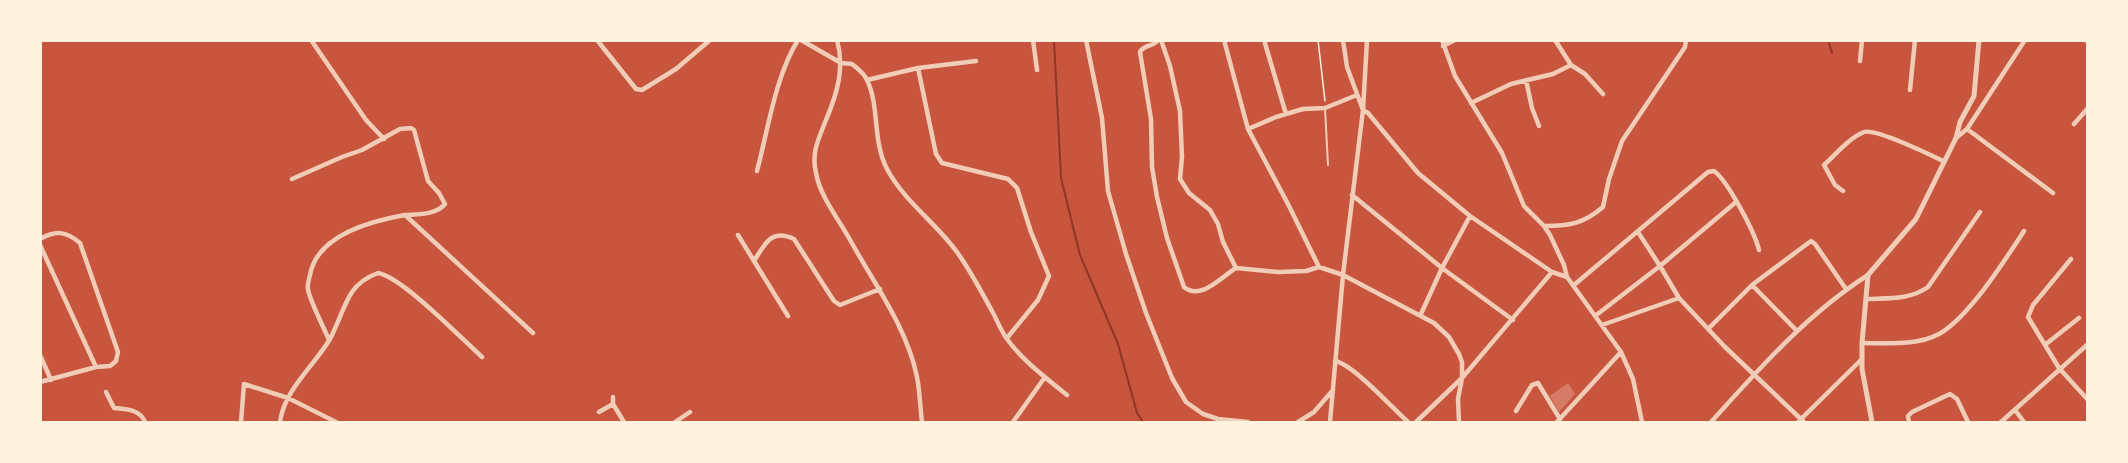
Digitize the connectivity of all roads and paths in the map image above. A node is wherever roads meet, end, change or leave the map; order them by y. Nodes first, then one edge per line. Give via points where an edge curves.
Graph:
1 (311, 40) edge
2 (597, 40) edge
3 (710, 40) edge
4 (799, 40) edge
5 (837, 40) edge
6 (1033, 40) edge
7 (1086, 40) edge
8 (1159, 40) edge
9 (1224, 40) edge
10 (1264, 40) edge
11 (1318, 40) edge
12 (1343, 40) edge
13 (1367, 40) edge
14 (1455, 40) edge
15 (1555, 40) edge
16 (1686, 40) edge
17 (1862, 40) edge
18 (1915, 40) edge
19 (1979, 40) edge
20 (2025, 40) edge
21 (1442, 43) edge
22 (976, 61) dead end
23 (1860, 61) dead end
24 (841, 63) junction
25 (1571, 65) junction
26 (918, 68) junction
27 (1037, 70) dead end
28 (867, 80) junction
29 (1526, 80) junction
30 (1910, 90) dead end
31 (1603, 94) dead end
32 (1356, 95) junction
33 (1471, 103) junction
34 (1325, 108) junction
35 (2088, 108) edge
36 (1363, 110) junction
37 (1286, 114) junction
38 (2074, 124) dead end
39 (1539, 126) dead end
40 (1248, 129) junction
41 (1967, 129) junction
42 (1956, 138) junction
43 (384, 139) junction
44 (1943, 161) junction
45 (1328, 165) dead end
46 (757, 171) dead end
47 (292, 179) dead end
48 (1843, 191) dead end
49 (2053, 193) dead end
50 (1352, 195) junction
51 (1736, 202) junction
52 (1980, 212) dead end
53 (405, 215) junction
54 (1470, 216) junction
55 (1544, 226) junction
56 (2024, 231) dead end
57 (1638, 232) junction
58 (738, 235) dead end
59 (40, 239) edge
60 (40, 245) edge
61 (1759, 250) dead end
62 (2071, 260) dead end
63 (754, 261) junction
64 (1660, 266) junction
65 (1319, 267) junction
66 (1236, 268) junction
67 (1442, 268) junction
68 (1552, 272) junction
69 (1343, 275) junction
70 (1868, 275) junction
71 (1567, 277) junction
72 (1574, 285) junction
73 (1752, 285) junction
74 (880, 289) junction
75 (1846, 290) junction
76 (1679, 298) junction
77 (1866, 299) junction
78 (1421, 315) junction
79 (788, 316) dead end
80 (1595, 316) junction
81 (2079, 318) dead end
82 (1513, 320) junction
83 (1602, 325) junction
84 (1708, 329) junction
85 (1797, 331) junction
86 (533, 333) dead end
87 (1007, 339) junction
88 (329, 340) junction
89 (1862, 343) junction
90 (2046, 344) junction
91 (2088, 344) edge
92 (1621, 352) junction
93 (40, 355) edge
94 (482, 357) dead end
95 (1862, 359) junction
96 (1335, 361) junction
97 (96, 367) junction
98 (2060, 368) junction
99 (1755, 374) junction
100 (1045, 377) junction
101 (1462, 378) junction
102 (51, 380) junction
103 (40, 382) edge
104 (1333, 390) junction
105 (106, 392) dead end
106 (1067, 395) dead end
107 (613, 397) dead end
108 (288, 399) junction
109 (2088, 400) edge
110 (613, 404) junction
111 (2015, 410) junction
112 (1516, 411) dead end
113 (599, 412) dead end
114 (690, 412) dead end
115 (1559, 421) edge
116 (335, 422) edge
117 (1713, 422) edge
118 (1801, 422) edge
119 (145, 423) edge
120 (241, 423) edge
121 (280, 423) edge
122 (624, 423) edge
123 (675, 423) edge
124 (922, 423) edge
125 (1013, 423) edge
126 (1248, 423) edge
127 (1298, 423) edge
128 (1330, 423) edge
129 (1408, 423) edge
130 (1416, 423) edge
131 (1458, 423) edge
132 (1642, 423) edge
133 (1872, 423) edge
134 (1909, 423) edge
135 (1968, 423) edge
136 (2001, 423) edge
137 (2024, 423) edge

1 - 43 street via 366,120
2 - 3 street via 636,89 642,90 676,69
4 - 24 street
4 - 46 street via 778,87
5 - 24 street
6 - 27 street
7 - 126 street via 1102,118 1108,191 1146,313 1172,378 1186,402 1203,414
8 - 66 street via 1170,66 1180,111 1180,179 1210,210
8 - 66 street via 1142,49 1142,66 1150,112 1152,167 1167,238 1184,287 1190,292 1215,283
9 - 40 street
10 - 37 street
11 - 34 path
12 - 32 street
13 - 36 street
14 - 21 street
15 - 25 street
16 - 55 street via 1622,141 1603,207 1579,223
17 - 23 street
18 - 30 street
19 - 42 street via 1974,96
20 - 41 street
21 - 33 street
22 - 26 street
24 - 28 street via 852,64
24 - 74 street via 834,98 816,143 816,175
25 - 29 street
25 - 31 street
26 - 28 street
26 - 87 street via 936,154 942,163 1013,182 1048,271 1038,300
28 - 87 street via 879,149 886,166 907,198 958,254
29 - 33 street
29 - 39 street
32 - 34 street
32 - 36 street
33 - 55 street via 1502,153 1524,206
34 - 37 street
34 - 45 lane
35 - 38 street
36 - 50 street
36 - 54 street via 1418,173
37 - 40 street
40 - 65 street
41 - 42 street
41 - 49 street
42 - 44 street
43 - 47 street
43 - 53 street via 406,127 414,130 428,181 445,204 433,212
44 - 48 street via 1868,130 1824,165
44 - 70 street via 1916,219
50 - 67 street
50 - 69 street
51 - 57 street via 1719,174 1708,172
51 - 61 street
51 - 64 street
52 - 77 street via 1928,287 1906,297
53 - 86 street
53 - 88 street via 356,229 318,254 308,288
54 - 67 street
54 - 68 street
55 - 71 street
56 - 89 street via 1958,319 1939,334 1903,342
57 - 64 street
57 - 72 street
58 - 63 street
59 - 97 street via 64,232 80,243 118,352 110,366
60 - 97 street
62 - 90 street via 2028,313
63 - 74 street via 772,237 787,236 794,239 834,302 840,305
63 - 79 street
64 - 76 street
64 - 80 street
65 - 66 street via 1278,273
65 - 69 street
67 - 78 street
67 - 82 street
68 - 71 street
68 - 82 street
69 - 78 street
69 - 96 street
70 - 75 street
70 - 77 street
71 - 72 street
72 - 80 street
73 - 75 street via 1811,241
73 - 84 street
73 - 85 street
74 - 124 street via 895,315 917,376
75 - 85 street
76 - 83 street
76 - 84 street
77 - 89 street
78 - 101 street via 1449,337 1462,362
80 - 83 street
81 - 90 street
82 - 101 street
83 - 92 street
84 - 99 street
85 - 99 street
87 - 100 street
88 - 94 street via 352,292 359,283 378,273 387,274 403,286
88 - 108 street
89 - 95 street
90 - 98 street
91 - 98 street
92 - 115 street
92 - 132 street via 1633,379
93 - 102 street
95 - 118 street
95 - 133 street
96 - 104 street
96 - 129 street via 1344,363
97 - 102 street
98 - 109 street
98 - 111 street
99 - 117 street
99 - 118 street
100 - 106 street
100 - 125 street
101 - 130 street
101 - 131 street
102 - 103 street
104 - 127 street
104 - 128 street
105 - 119 street via 114,408 131,410 143,417
107 - 110 street
108 - 116 street
108 - 120 street via 244,384
108 - 121 street
110 - 113 street
110 - 122 street
111 - 136 street
111 - 137 street
112 - 115 street via 1532,385 1538,383
114 - 123 street
134 - 135 street via 1912,412 1950,394 1957,399

